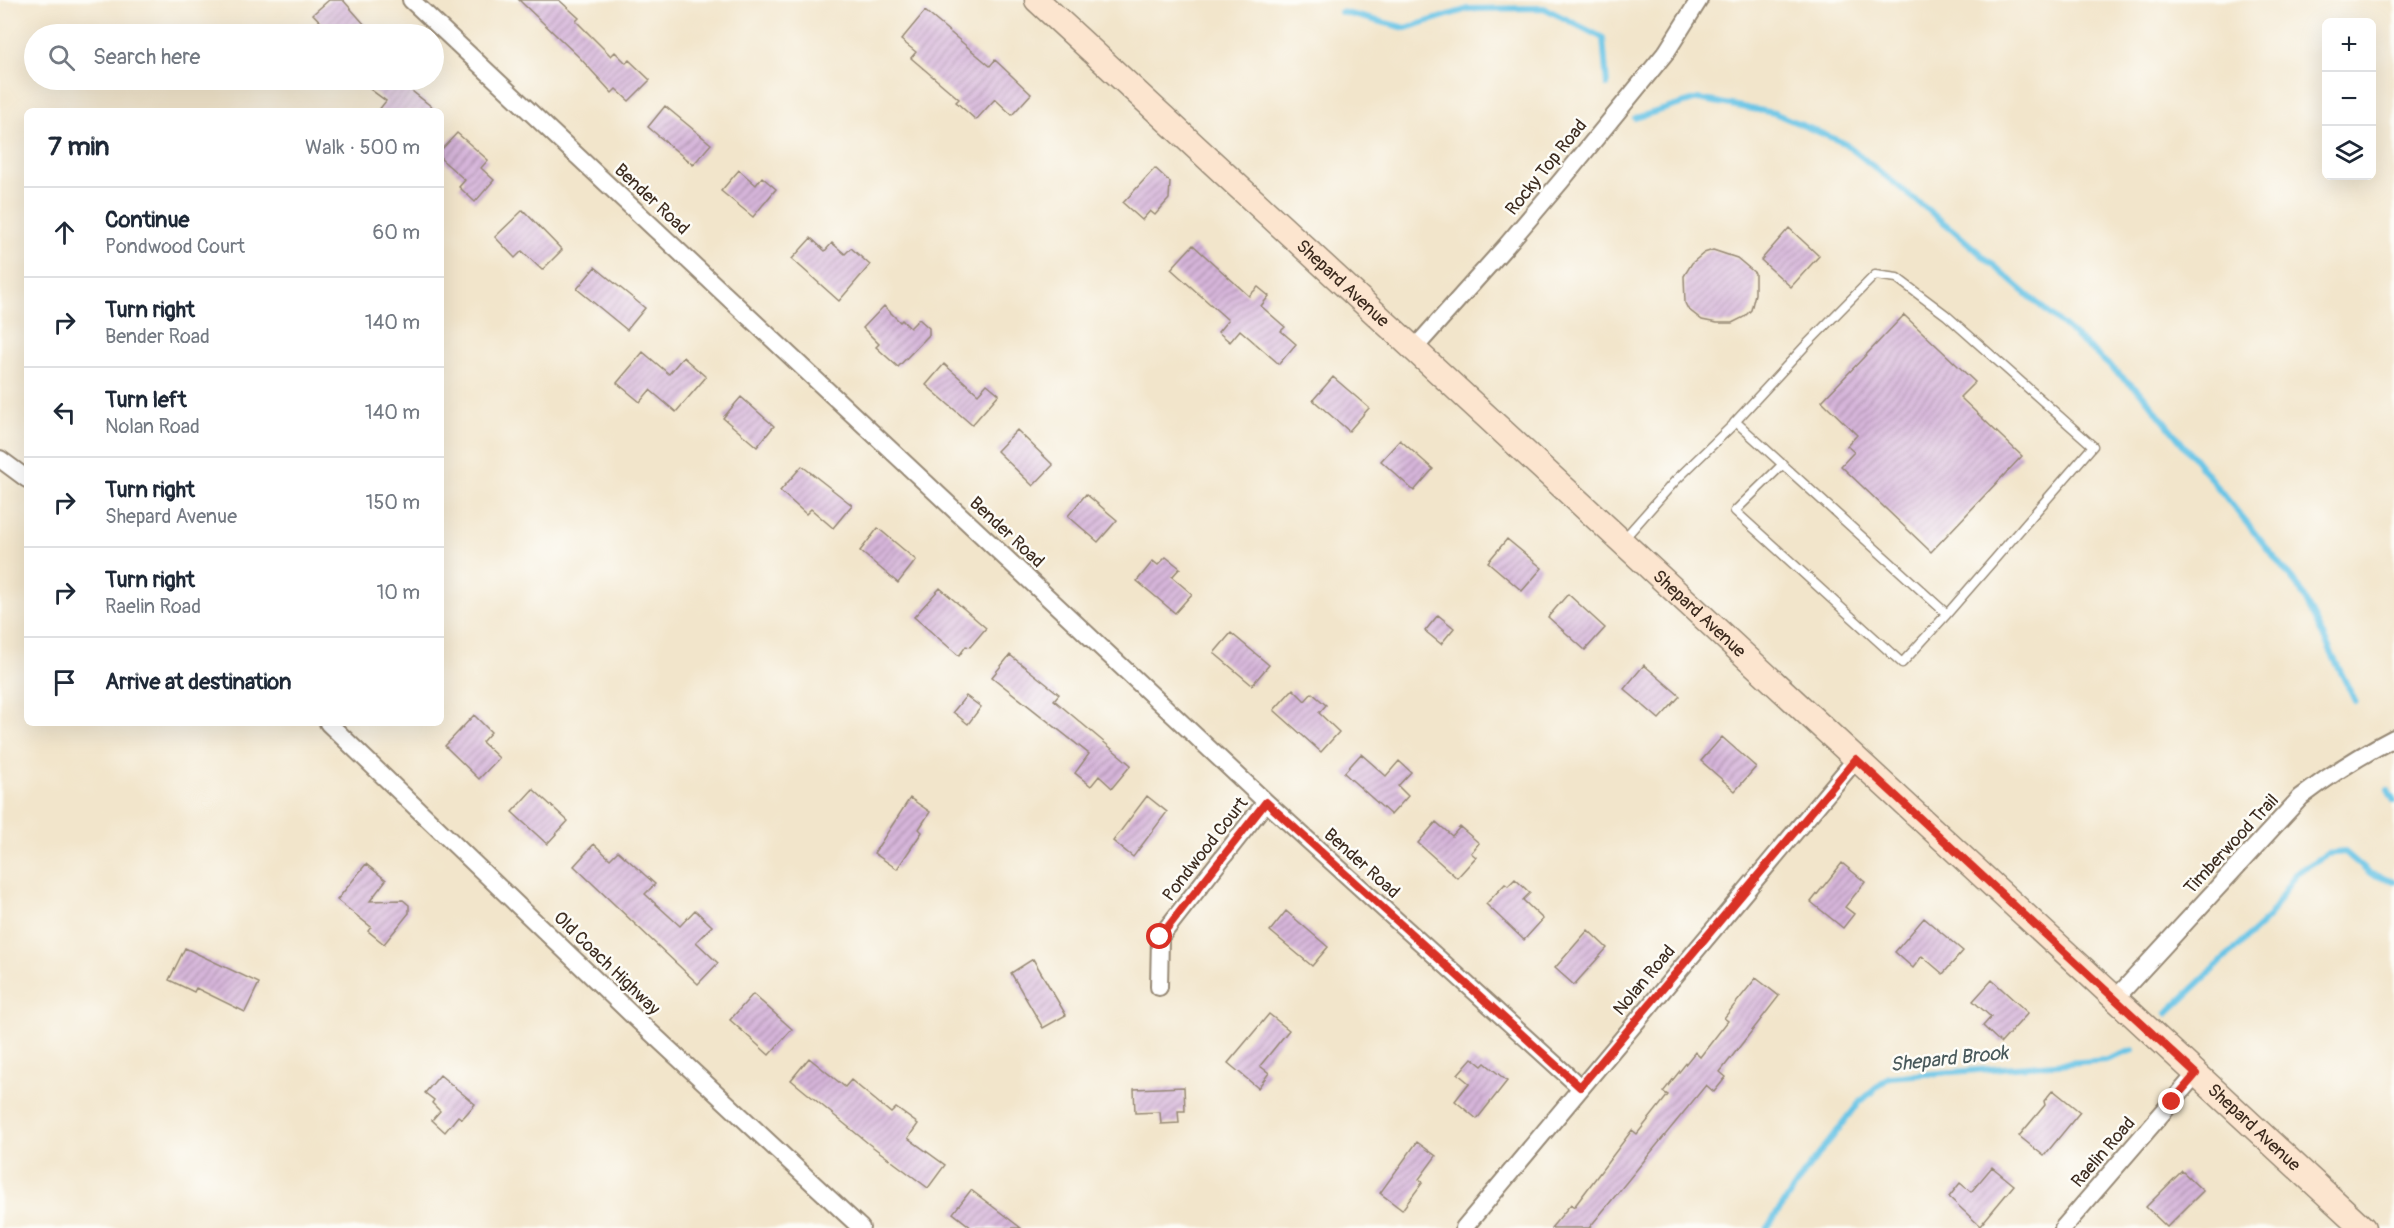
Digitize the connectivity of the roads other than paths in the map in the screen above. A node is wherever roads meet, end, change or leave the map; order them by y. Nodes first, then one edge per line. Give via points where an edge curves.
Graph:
1 (411, 0) edge
2 (1037, 0) edge
3 (1699, 0) edge
4 (437, 24) edge
5 (444, 31) edge
6 (1413, 350) junction
7 (1734, 423) junction
8 (0, 459) edge
9 (1783, 464) junction
10 (24, 477) edge
11 (1621, 541) junction
12 (1947, 614) junction
13 (331, 726) edge
14 (2394, 738) edge
15 (1856, 759) junction
16 (1266, 802) junction
17 (1160, 987) dead end
18 (2115, 999) junction
19 (2196, 1074) junction
20 (1580, 1087) junction
21 (861, 1228) edge
22 (1464, 1228) edge
23 (2063, 1228) edge
24 (2363, 1228) edge

1 - 4 street, Bender Road
2 - 6 main road, Shepard Avenue
3 - 6 street, Rocky Top Road via 1667,51 1561,181
5 - 16 street, Bender Road
6 - 11 main road, Shepard Avenue
7 - 9 lane
7 - 11 lane
7 - 12 lane via 1875,275 1897,278 1946,315 2093,446
8 - 10 street
9 - 12 lane
9 - 12 lane via 1735,511 1902,663
11 - 15 main road, Shepard Avenue
13 - 21 street, Old Coach Highway
14 - 18 street, Timberwood Trail via 2301,797
15 - 18 main road, Shepard Avenue
15 - 20 street, Nolan Road
16 - 17 street, Pondwood Court via 1160,937
16 - 20 street, Bender Road
18 - 19 main road, Shepard Avenue
19 - 23 street, Raelin Road
19 - 24 main road, Shepard Avenue
20 - 22 street, Nolan Road

